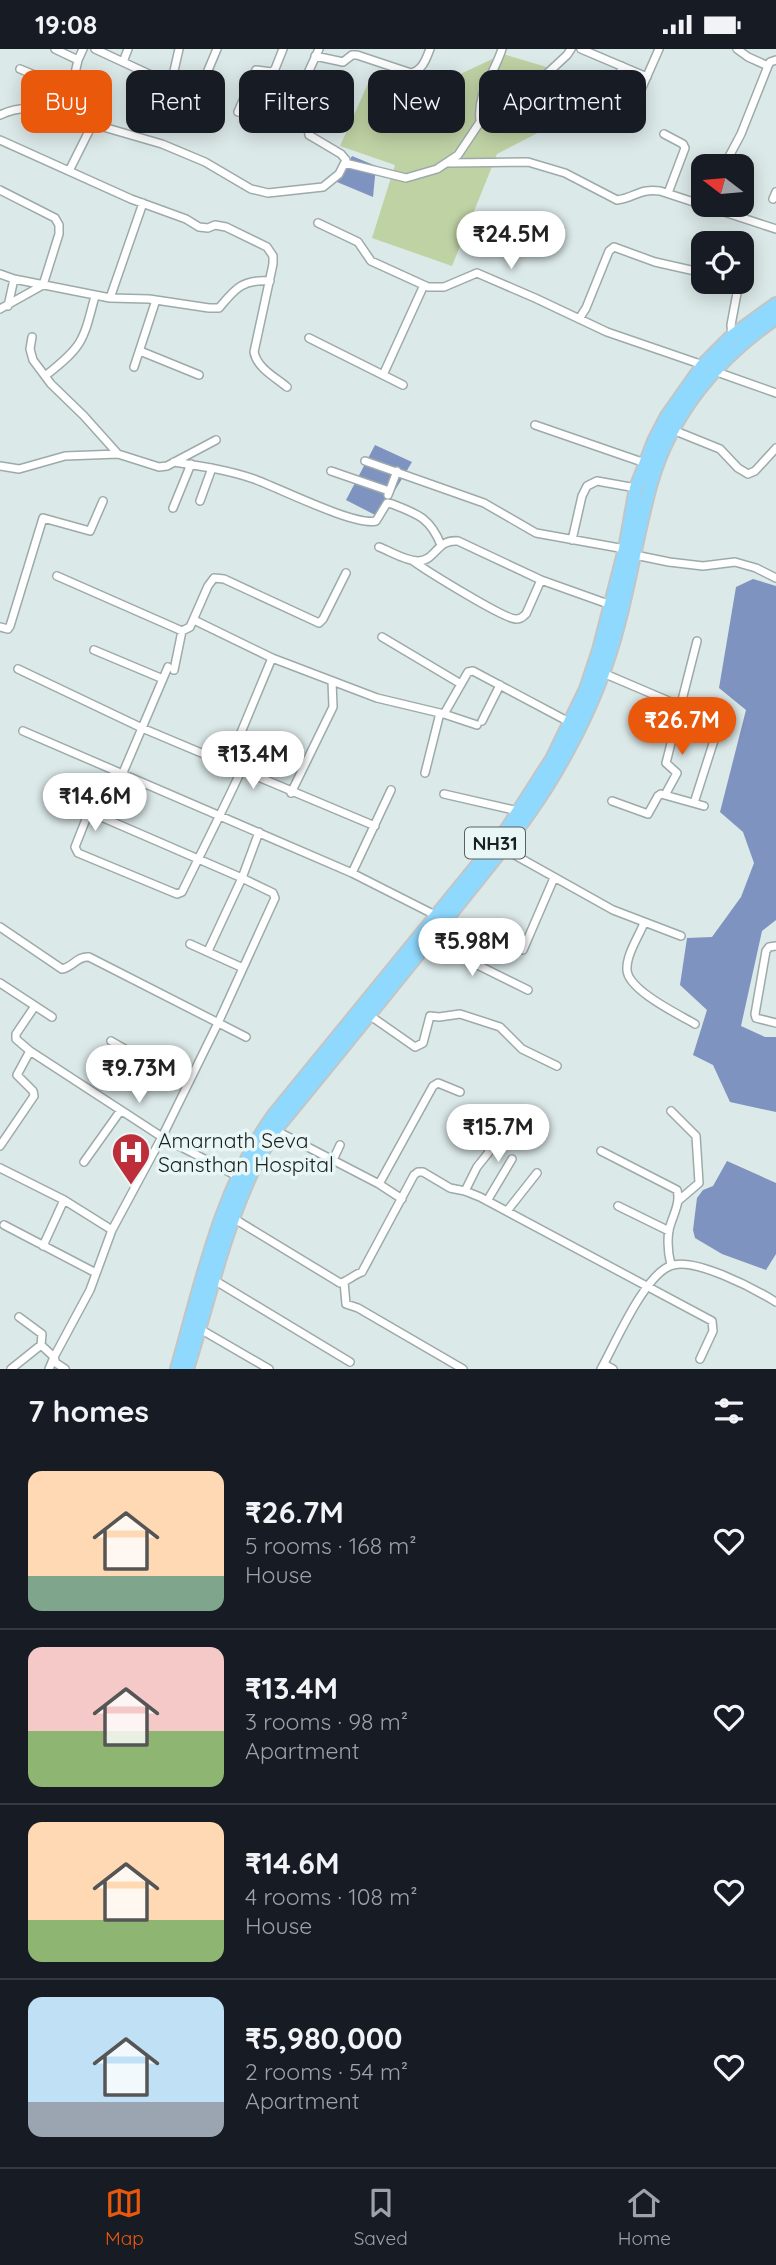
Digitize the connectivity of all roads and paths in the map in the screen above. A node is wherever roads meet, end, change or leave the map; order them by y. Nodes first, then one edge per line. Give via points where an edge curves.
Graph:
1 (55, 49) edge
2 (83, 49) edge
3 (95, 49) edge
4 (128, 49) edge
5 (179, 49) edge
6 (217, 49) edge
7 (283, 49) edge
8 (430, 49) edge
9 (502, 49) edge
10 (571, 49) edge
11 (582, 49) edge
12 (659, 49) edge
13 (737, 49) edge
14 (355, 52) edge
15 (317, 53) edge
16 (776, 59) edge
17 (78, 60) junction
18 (123, 62) junction
19 (622, 66) junction
20 (768, 66) junction
21 (76, 70) edge
22 (140, 70) edge
23 (174, 70) edge
24 (208, 70) edge
25 (495, 70) edge
26 (551, 70) edge
27 (621, 70) edge
28 (647, 77) joint
29 (21, 109) edge
30 (238, 111) dead end
31 (0, 115) edge
32 (479, 122) edge
33 (112, 130) edge
34 (88, 133) edge
35 (664, 134) dead end
36 (0, 140) edge
37 (730, 154) edge
38 (345, 163) junction
39 (447, 163) junction
40 (69, 171) junction
41 (0, 190) edge
42 (668, 193) junction
43 (691, 200) edge
44 (143, 203) junction
45 (742, 217) edge
46 (318, 223) dead end
47 (776, 229) edge
48 (691, 271) edge
49 (0, 274) edge
50 (14, 279) junction
51 (270, 281) junction
52 (43, 285) junction
53 (424, 285) junction
54 (737, 294) edge
55 (95, 296) junction
56 (110, 298) junction
57 (156, 300) junction
58 (776, 304) edge
59 (4, 308) edge
60 (776, 318) edge
61 (579, 319) junction
62 (732, 336) junction
63 (32, 337) dead end
64 (309, 338) dead end
65 (139, 351) junction
66 (134, 367) dead end
67 (708, 368) junction
68 (199, 375) dead end
69 (383, 375) junction
70 (45, 376) junction
71 (403, 385) dead end
72 (287, 387) dead end
73 (776, 393) edge
74 (536, 425) dead end
75 (673, 430) junction
76 (216, 440) dead end
77 (776, 448) edge
78 (118, 454) junction
79 (365, 461) dead end
80 (174, 462) junction
81 (645, 463) junction
82 (191, 464) junction
83 (0, 466) edge
84 (212, 468) junction
85 (331, 471) dead end
86 (397, 471) junction
87 (636, 488) junction
88 (388, 491) junction
89 (103, 501) dead end
90 (200, 501) dead end
91 (387, 503) junction
92 (173, 508) dead end
93 (572, 540) junction
94 (441, 545) junction
95 (379, 547) dead end
96 (630, 552) junction
97 (412, 560) junction
98 (346, 573) dead end
99 (57, 576) dead end
100 (776, 578) edge
101 (541, 580) junction
102 (612, 605) junction
103 (194, 620) junction
104 (0, 627) edge
105 (182, 631) junction
106 (383, 637) dead end
107 (697, 641) dead end
108 (94, 650) dead end
109 (272, 658) junction
110 (18, 669) dead end
111 (603, 673) junction
112 (163, 679) junction
113 (332, 681) junction
114 (461, 684) junction
115 (500, 685) junction
116 (681, 706) junction
117 (442, 713) junction
118 (571, 723) junction
119 (142, 728) junction
120 (23, 731) dead end
121 (227, 766) junction
122 (241, 771) junction
123 (425, 773) dead end
124 (122, 775) junction
125 (391, 790) dead end
126 (291, 793) junction
127 (444, 794) dead end
128 (665, 795) junction
129 (612, 800) dead end
130 (694, 803) junction
131 (704, 806) dead end
132 (519, 811) junction
133 (221, 815) junction
134 (375, 826) junction
135 (259, 832) junction
136 (504, 849) junction
137 (197, 860) junction
138 (352, 873) junction
139 (554, 878) junction
140 (242, 879) junction
141 (441, 917) junction
142 (644, 923) junction
143 (0, 927) edge
144 (681, 936) dead end
145 (429, 941) junction
146 (190, 944) dead end
147 (776, 946) edge
148 (208, 951) junction
149 (243, 968) junction
150 (0, 983) edge
151 (528, 990) dead end
152 (35, 1006) junction
153 (369, 1015) junction
154 (52, 1017) dead end
155 (218, 1023) junction
156 (776, 1023) edge
157 (695, 1024) dead end
158 (246, 1037) dead end
159 (111, 1041) dead end
160 (30, 1051) junction
161 (557, 1066) dead end
162 (187, 1085) junction
163 (460, 1092) dead end
164 (121, 1110) junction
165 (671, 1111) dead end
166 (271, 1128) junction
167 (162, 1136) junction
168 (481, 1142) dead end
169 (340, 1145) dead end
170 (0, 1146) edge
171 (601, 1151) dead end
172 (512, 1159) dead end
173 (332, 1160) junction
174 (84, 1162) dead end
175 (0, 1168) edge
176 (537, 1173) dead end
177 (237, 1176) junction
178 (379, 1184) junction
179 (465, 1191) junction
180 (401, 1199) junction
181 (64, 1201) junction
182 (487, 1201) junction
183 (678, 1201) junction
184 (618, 1206) dead end
185 (507, 1211) junction
186 (233, 1217) junction
187 (4, 1225) dead end
188 (112, 1230) junction
189 (669, 1231) junction
190 (43, 1246) junction
191 (671, 1265) junction
192 (96, 1273) junction
193 (214, 1280) junction
194 (344, 1282) junction
195 (648, 1286) junction
196 (776, 1302) edge
197 (19, 1317) dead end
198 (200, 1329) junction
199 (41, 1345) junction
200 (54, 1357) junction
201 (700, 1359) dead end
202 (350, 1362) dead end
203 (603, 1366) edge
204 (11, 1369) edge
205 (49, 1369) edge
206 (65, 1369) edge
207 (177, 1369) edge
208 (187, 1369) edge
209 (269, 1369) edge
210 (463, 1369) edge
211 (613, 1369) edge

1 - 17 street
2 - 17 street
3 - 18 street
4 - 18 street
5 - 23 street
6 - 24 street
7 - 30 street via 272,72 256,69
8 - 14 street via 423,65 411,73
9 - 25 street
10 - 26 street
11 - 19 street
12 - 28 street
13 - 20 street
14 - 15 street via 343,62
15 - 38 street via 297,103 309,135 341,154
16 - 20 street
17 - 21 street
18 - 22 street
19 - 27 street
19 - 28 street
20 - 37 street
29 - 31 street
32 - 39 street via 458,155
33 - 38 street via 162,144 251,189 268,193 323,187
34 - 40 street
35 - 42 street via 685,148
36 - 40 street
38 - 39 street via 406,178
39 - 42 street via 528,162 565,173 617,200 645,190
40 - 44 street
41 - 52 street via 47,213 59,225
42 - 43 street
44 - 51 street via 204,229 226,227 267,247 273,256
44 - 56 street
45 - 47 street
46 - 53 street via 358,242 371,261
48 - 61 street via 614,247
49 - 50 street
50 - 52 street
50 - 59 street
51 - 57 street via 254,280 237,288 219,308
51 - 72 street via 254,352 262,367
52 - 55 street
52 - 59 street
53 - 61 street via 444,287 477,273
53 - 69 street
54 - 62 street
55 - 56 street
55 - 70 street via 80,344
56 - 57 street
57 - 65 street
58 - 62 highway, NH31
60 - 67 highway, NH31
61 - 67 street
62 - 67 highway, NH31
63 - 70 street via 31,356
64 - 69 street
65 - 66 street
65 - 68 street
67 - 73 street
67 - 75 highway, NH31
67 - 81 highway, NH31 via 667,416
69 - 71 street
70 - 78 street
74 - 81 street
75 - 77 street via 720,449 748,474
75 - 96 highway, NH31
76 - 80 street
78 - 80 street via 159,467
78 - 83 street via 65,456 19,469
79 - 86 street
80 - 82 street
81 - 87 highway, NH31
82 - 84 street
82 - 92 street
84 - 90 street
84 - 91 street via 254,479 365,522 376,521
85 - 88 street
86 - 88 street
86 - 93 street via 484,503 536,533
87 - 93 street via 604,481 587,486
87 - 96 highway, NH31
88 - 91 street
89 - 104 street via 90,531 43,518 10,626
91 - 94 street via 426,520
93 - 96 street
94 - 97 street via 423,560
94 - 101 street via 452,540 464,543
95 - 97 street
96 - 100 street via 703,566 735,562
96 - 102 highway, NH31
96 - 111 highway, NH31 via 614,641
97 - 101 street via 516,619 526,614
98 - 103 street via 319,623 219,578 211,581
99 - 105 street
101 - 102 street
102 - 118 highway, NH31
103 - 105 street
103 - 109 street
105 - 112 street via 171,669
106 - 114 street
107 - 116 street
108 - 112 street
109 - 113 street
109 - 121 street
110 - 119 street
111 - 116 street
111 - 136 highway, NH31 via 563,758
112 - 119 street
113 - 117 street via 388,701
113 - 126 street via 333,707
114 - 115 street via 473,671
114 - 117 street
115 - 117 street via 479,723
115 - 118 street
116 - 128 street via 666,763 677,773
116 - 130 street via 702,711 702,723 718,728
117 - 123 street
118 - 132 highway, NH31
119 - 121 street
119 - 124 street
120 - 124 street
121 - 122 street
122 - 126 street
122 - 133 street
124 - 133 street
125 - 134 street
126 - 134 street
127 - 132 street
128 - 129 street via 658,796 648,814
128 - 130 street
130 - 131 street
132 - 141 highway, NH31
133 - 135 street
133 - 137 street
134 - 138 street
135 - 138 street
135 - 140 street
136 - 139 street
136 - 141 highway, NH31
137 - 137 street via 177,894 78,853 75,847 88,814 93,813
137 - 140 street
138 - 141 street
139 - 141 street via 523,950
139 - 142 street
140 - 148 street
140 - 149 street via 275,898
141 - 145 highway, NH31
141 - 166 highway, NH31
142 - 144 street
142 - 157 street via 628,963 631,981
143 - 155 street via 62,968 89,957
145 - 151 street
145 - 153 highway, NH31
146 - 148 street
147 - 156 street via 766,951 755,1014 759,1020
148 - 149 street
149 - 155 street
150 - 152 street
152 - 154 street
152 - 160 street via 15,1037
153 - 161 street via 415,1047 423,1043 430,1016 475,1018 500,1027 522,1049
153 - 166 highway, NH31
155 - 158 street
155 - 162 street
159 - 162 street
160 - 164 street
160 - 170 street via 17,1075 34,1096
162 - 167 street
163 - 178 street via 445,1084 433,1086
164 - 167 street
164 - 174 street
165 - 183 street via 697,1141 699,1182
166 - 173 street
166 - 177 highway, NH31
166 - 186 highway, NH31
167 - 177 street
167 - 188 street
168 - 179 street via 489,1153
169 - 173 street
171 - 183 street via 670,1185 677,1190
172 - 182 street
173 - 178 street
175 - 181 street
176 - 185 street
177 - 207 highway, NH31
178 - 180 street
179 - 180 street via 418,1172
179 - 182 street
180 - 194 street via 362,1272
181 - 188 street
181 - 190 street
182 - 185 street
183 - 189 street
184 - 189 street
185 - 195 street
186 - 193 highway, NH31
186 - 194 street
187 - 190 street
188 - 192 street
189 - 191 street
190 - 192 street
191 - 195 street
191 - 196 street via 703,1267
192 - 200 street
193 - 198 highway, NH31
193 - 202 street
194 - 210 street via 346,1304
195 - 201 street via 712,1321 713,1331
195 - 203 street
197 - 199 street via 42,1334
198 - 208 highway, NH31
198 - 209 street
199 - 200 street
199 - 204 street
200 - 205 street
200 - 206 street
203 - 211 street

